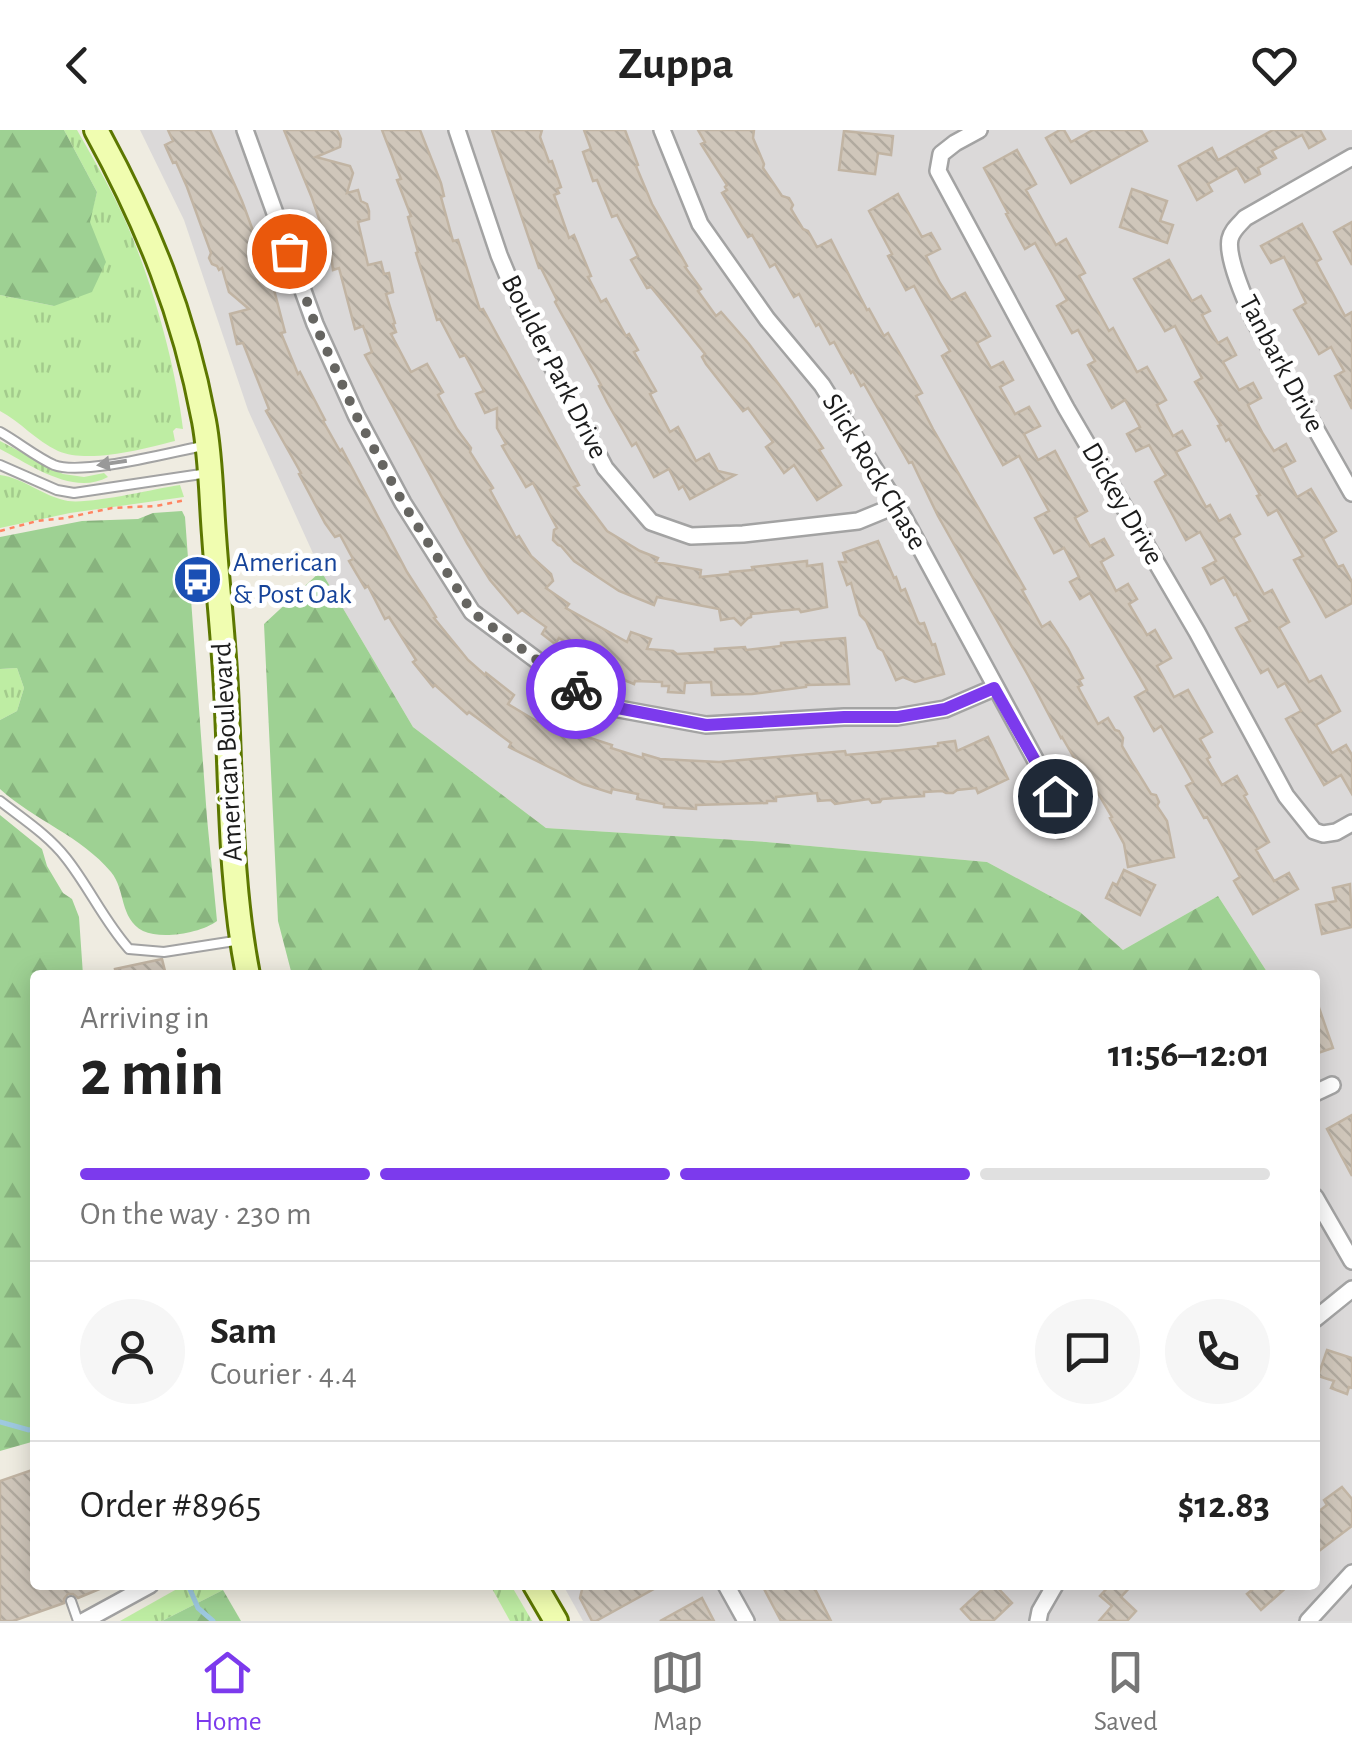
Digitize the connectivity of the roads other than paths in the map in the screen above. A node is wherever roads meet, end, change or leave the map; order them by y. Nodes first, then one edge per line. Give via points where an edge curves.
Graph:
1 (245, 130) edge
2 (457, 130) edge
3 (662, 130) edge
4 (980, 130) edge
5 (100, 132) edge
6 (1352, 158) edge
7 (0, 432) edge
8 (208, 446) junction
9 (0, 465) edge
10 (210, 472) junction
11 (1352, 493) edge
12 (896, 505) junction
13 (994, 688) junction
14 (0, 801) edge
15 (1352, 823) edge
16 (1060, 830) dead end
17 (242, 940) junction
18 (247, 970) edge
19 (1332, 1085) dead end
20 (1320, 1091) edge
21 (1320, 1206) edge
22 (1352, 1261) edge
23 (1352, 1289) edge
24 (1320, 1315) edge
25 (1352, 1573) edge
26 (140, 1590) edge
27 (539, 1590) edge
28 (729, 1590) edge
29 (1052, 1590) edge
30 (71, 1601) dead end
31 (81, 1621) edge
32 (556, 1621) edge
33 (746, 1621) edge
34 (1038, 1621) edge
35 (1308, 1621) edge

1 - 13 street via 315,324 356,415 472,612 597,704 706,725 898,717 945,709
2 - 12 street, Boulder Park Drive via 518,303 605,468 651,522 691,536 743,534 858,521
3 - 12 street, Slick Rock Chase via 700,224 822,385
4 - 15 street, Dickey Drive via 941,154 938,171 1286,796 1314,831 1336,832
5 - 8 street, American Boulevard via 168,282
6 - 11 street, Tanbark Drive via 1245,218 1230,248 1254,320
8 -> 7 lane via 68,468
8 - 10 street, American Boulevard
9 - 10 lane via 66,493
10 - 17 street, American Boulevard
12 - 13 street, Slick Rock Chase
13 - 16 street, Slick Rock Chase via 1055,796
14 - 17 lane via 66,858 129,948 164,952
17 - 18 street, American Boulevard
19 - 20 street
21 - 22 street
23 - 24 street
25 - 35 street
26 - 31 street
27 - 32 street
28 - 33 street
29 - 34 street
30 - 31 lane

